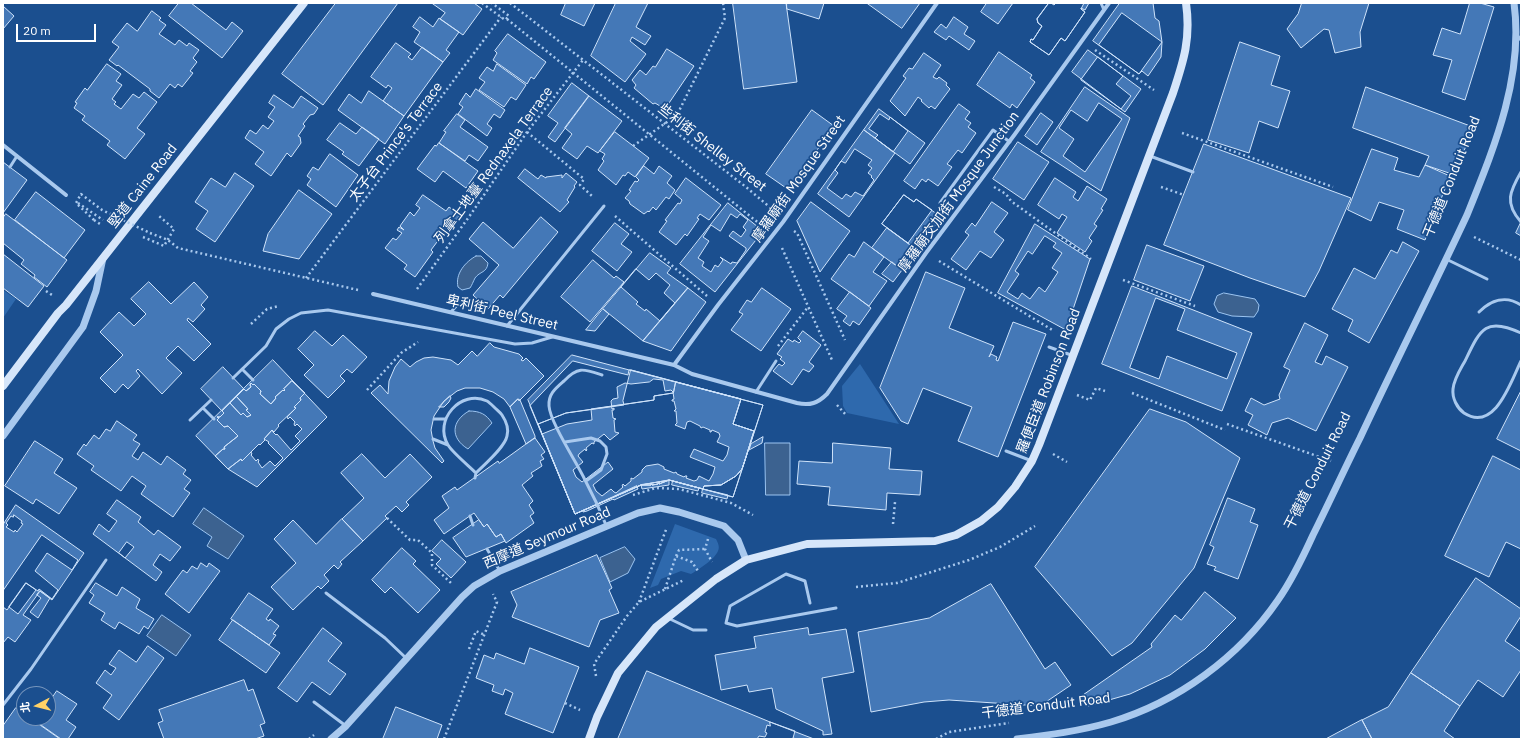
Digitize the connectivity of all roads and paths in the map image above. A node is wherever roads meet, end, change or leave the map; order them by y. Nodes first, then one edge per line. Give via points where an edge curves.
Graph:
1 (304, 3) edge
2 (482, 3) edge
3 (492, 3) edge
4 (510, 3) edge
5 (723, 3) edge
6 (937, 3) edge
7 (1101, 3) edge
8 (1109, 3) edge
9 (1186, 3) edge
10 (1514, 3) edge
11 (1104, 10) junction
12 (501, 17) junction
13 (507, 19) junction
14 (1516, 33) junction
15 (1521, 40) edge
16 (1091, 46) dead end
17 (583, 60) junction
18 (574, 73) junction
19 (1154, 90) dead end
20 (665, 124) junction
21 (527, 132) junction
22 (1182, 133) dead end
23 (650, 134) junction
24 (1010, 142) junction
25 (3, 145) edge
26 (633, 146) dead end
27 (1149, 155) junction
28 (17, 156) junction
29 (10, 167) dead end
30 (1193, 172) dead end
31 (1521, 172) edge
32 (982, 178) junction
33 (1161, 187) dead end
34 (1332, 187) dead end
35 (66, 195) joint
36 (1184, 196) dead end
37 (940, 203) dead end
38 (604, 206) junction
39 (159, 216) dead end
40 (774, 216) dead end
41 (103, 220) dead end
42 (1521, 222) edge
43 (100, 224) dead end
44 (765, 228) dead end
45 (797, 233) dead end
46 (1470, 235) dead end
47 (143, 236) dead end
48 (168, 240) junction
49 (781, 247) dead end
50 (926, 254) junction
51 (103, 258) junction
52 (1446, 259) junction
53 (1521, 260) edge
54 (1095, 261) dead end
55 (306, 278) junction
56 (1487, 279) dead end
57 (1123, 280) dead end
58 (422, 282) dead end
59 (372, 294) joint
60 (458, 304) dead end
61 (718, 305) junction
62 (1521, 305) edge
63 (1195, 306) dead end
64 (808, 307) junction
65 (451, 312) junction
66 (1479, 312) dead end
67 (798, 320) dead end
68 (507, 326) junction
69 (1054, 331) dead end
70 (1521, 333) edge
71 (554, 336) junction
72 (419, 342) dead end
73 (1049, 347) dead end
74 (1073, 356) junction
75 (853, 359) junction
76 (776, 361) dead end
77 (1521, 361) edge
78 (674, 365) junction
79 (242, 369) junction
80 (602, 375) dead end
81 (840, 377) junction
82 (233, 378) dead end
83 (253, 380) dead end
84 (3, 386) edge
85 (367, 390) dead end
86 (1106, 391) dead end
87 (756, 392) junction
88 (1132, 393) dead end
89 (827, 394) joint
90 (1075, 395) dead end
91 (211, 400) dead end
92 (203, 408) junction
93 (214, 419) dead end
94 (434, 419) dead end
95 (445, 419) junction
96 (190, 420) dead end
97 (1227, 424) dead end
98 (1225, 430) dead end
99 (3, 436) edge
100 (433, 439) dead end
101 (565, 442) junction
102 (448, 445) junction
103 (1006, 451) dead end
104 (1050, 452) dead end
105 (1032, 461) junction
106 (1331, 461) dead end
107 (1067, 462) dead end
108 (476, 473) junction
109 (475, 478) dead end
110 (586, 481) junction
111 (895, 502) dead end
112 (470, 516) dead end
113 (387, 518) dead end
114 (473, 525) dead end
115 (667, 526) dead end
116 (1035, 526) dead end
117 (607, 527) junction
118 (893, 527) dead end
119 (707, 544) dead end
120 (487, 549) dead end
121 (705, 549) junction
122 (676, 556) junction
123 (106, 560) dead end
124 (746, 560) junction
125 (713, 564) dead end
126 (500, 571) junction
127 (699, 573) dead end
128 (455, 586) dead end
129 (856, 587) dead end
130 (665, 590) dead end
131 (326, 593) dead end
132 (497, 602) dead end
133 (638, 602) dead end
134 (810, 603) dead end
135 (836, 608) dead end
136 (668, 618) junction
137 (706, 630) dead end
138 (484, 635) junction
139 (469, 649) dead end
140 (406, 658) junction
141 (314, 702) dead end
142 (565, 703) dead end
143 (3, 705) edge
144 (575, 708) dead end
145 (1015, 722) dead end
146 (346, 726) junction
147 (331, 739) edge
148 (444, 739) edge
149 (589, 739) edge
150 (936, 739) edge
151 (1017, 739) edge

1 - 51 main road, 堅道 Caine Road
2 - 12 path, 些利街 Shelley Street
3 - 13 path, 些利街 Shelley Street via 509,16
4 - 17 path, 些利街 Shelley Street
5 - 20 path via 725,18 677,116
6 - 61 street, 摩羅廟街 Mosque Street via 783,222
7 - 11 lane
8 - 11 street, 摩羅廟交加街 Mosque Junction
9 - 27 main road, 羅便臣道 Robinson Road via 1186,51
10 - 14 street, 干德道 Conduit Road
11 - 24 street, 摩羅廟交加街 Mosque Junction
12 - 13 path, 些利街 Shelley Street
12 - 55 path, 太子台 Prince's Terrace
13 - 18 path, 些利街 Shelley Street
14 - 15 lane
14 - 52 street, 干德道 Conduit Road via 1510,93 1501,123 1467,215
16 - 19 path
17 - 18 path, 列拿士地臺 Rednaxela Terrace
17 - 20 path, 些利街 Shelley Street
18 - 21 path, 列拿士地臺 Rednaxela Terrace
18 - 23 path, 些利街 Shelley Street
20 - 23 path
20 - 40 path, 些利街 Shelley Street via 746,187 773,210
21 - 38 path via 584,179 580,185
21 - 58 path, 列拿士地臺 Rednaxela Terrace
22 - 34 path
23 - 26 path
23 - 44 path, 些利街 Shelley Street
24 - 32 street, 摩羅廟交加街 Mosque Junction
24 - 37 lane via 994,130
25 - 28 street
27 - 30 lane
27 - 74 main road, 羅便臣道 Robinson Road
28 - 29 lane
28 - 35 street
31 - 42 lane via 1510,194 1510,204
32 - 50 street, 摩羅廟交加街 Mosque Junction
32 - 54 path
33 - 36 path
35 - 41 path
38 - 61 path
38 - 68 lane
39 - 48 path via 174,229
43 - 48 path, bridge via 76,203 81,194 102,210
45 - 75 path
46 - 53 path
47 - 48 path via 164,246
48 - 55 path via 178,248
49 - 64 path
50 - 69 path
50 - 75 street, 摩羅廟交加街 Mosque Junction
51 - 84 main road, 堅道 Caine Road
51 - 99 street via 96,291 83,327
52 - 56 lane
52 - 151 street, 干德道 Conduit Road via 1294,574 1260,624 1216,667 1167,699 1142,711 1082,730
55 - 59 path
57 - 63 path
59 - 65 street, 卑利街 Peel Street
60 - 65 lane
61 - 78 street, 摩羅廟街 Mosque Street
62 - 66 lane via 1496,300
64 - 67 path
64 - 81 path
65 - 68 street, 卑利街 Peel Street
68 - 71 street, 卑利街 Peel Street
70 - 77 lane via 1500,325 1490,326 1481,331 1455,380 1453,394 1457,406 1471,416 1488,415 1501,402
71 - 78 street, 卑利街 Peel Street
71 - 79 lane via 532,343 515,344 328,310 301,313 289,318 276,329 266,346
72 - 85 path via 401,353
73 - 74 lane
74 - 105 main road, 羅便臣道 Robinson Road
75 - 81 street, 摩羅廟交加街 Mosque Junction
76 - 87 lane
78 - 87 street, 卑利街 Peel Street via 692,374
79 - 82 lane
79 - 83 lane
80 - 101 lane via 585,369 577,370 551,393 549,407
81 - 89 street, 摩羅廟交加街 Mosque Junction
86 - 90 path via 1096,388 1090,400
87 - 89 street, 卑利街 Peel Street via 805,405 822,400
88 - 98 path
91 - 92 lane
92 - 93 lane
92 - 96 lane
94 - 95 lane
95 - 102 lane via 443,432
95 - 108 lane via 453,407 473,399 486,401 501,413 506,422 508,435 504,443
97 - 106 path
100 - 102 lane
101 - 110 lane
101 - 110 lane via 591,438 600,441 606,447 608,454 601,470
102 - 108 lane
103 - 105 lane
104 - 107 path
105 - 124 main road, 羅便臣道 Robinson Road via 1016,487 998,507 981,521 956,535 935,541 807,544
108 - 109 lane
110 - 117 lane
111 - 118 path
112 - 114 lane
113 - 128 path via 410,540 418,540 432,553 432,565
115 - 133 path
116 - 129 path via 1000,547 969,560 897,583
117 - 124 street, 西摩道 Seymour Road via 648,510 660,508 679,512 724,526 738,540
117 - 126 street, 西摩道 Seymour Road
119 - 121 path
120 - 126 lane
121 - 122 path via 679,550
121 - 125 path
122 - 127 path via 692,562
122 - 130 path
123 - 143 lane
124 - 136 main road, 羅便臣道 Robinson Road via 716,579
126 - 140 street, 西摩道 Seymour Road via 474,586 462,597
131 - 140 lane via 385,638
132 - 138 path
134 - 135 lane, bridge via 805,581 786,574 730,606 726,623 736,626
136 - 137 lane via 694,630
136 - 149 main road, 羅便臣道 Robinson Road via 656,627 618,673
138 - 139 path via 476,631
138 - 148 path
140 - 146 street, 西摩道 Seymour Road
141 - 146 lane
142 - 144 path
145 - 150 path, 干德道 Conduit Road via 949,732
146 - 147 street, 西摩道 Seymour Road

